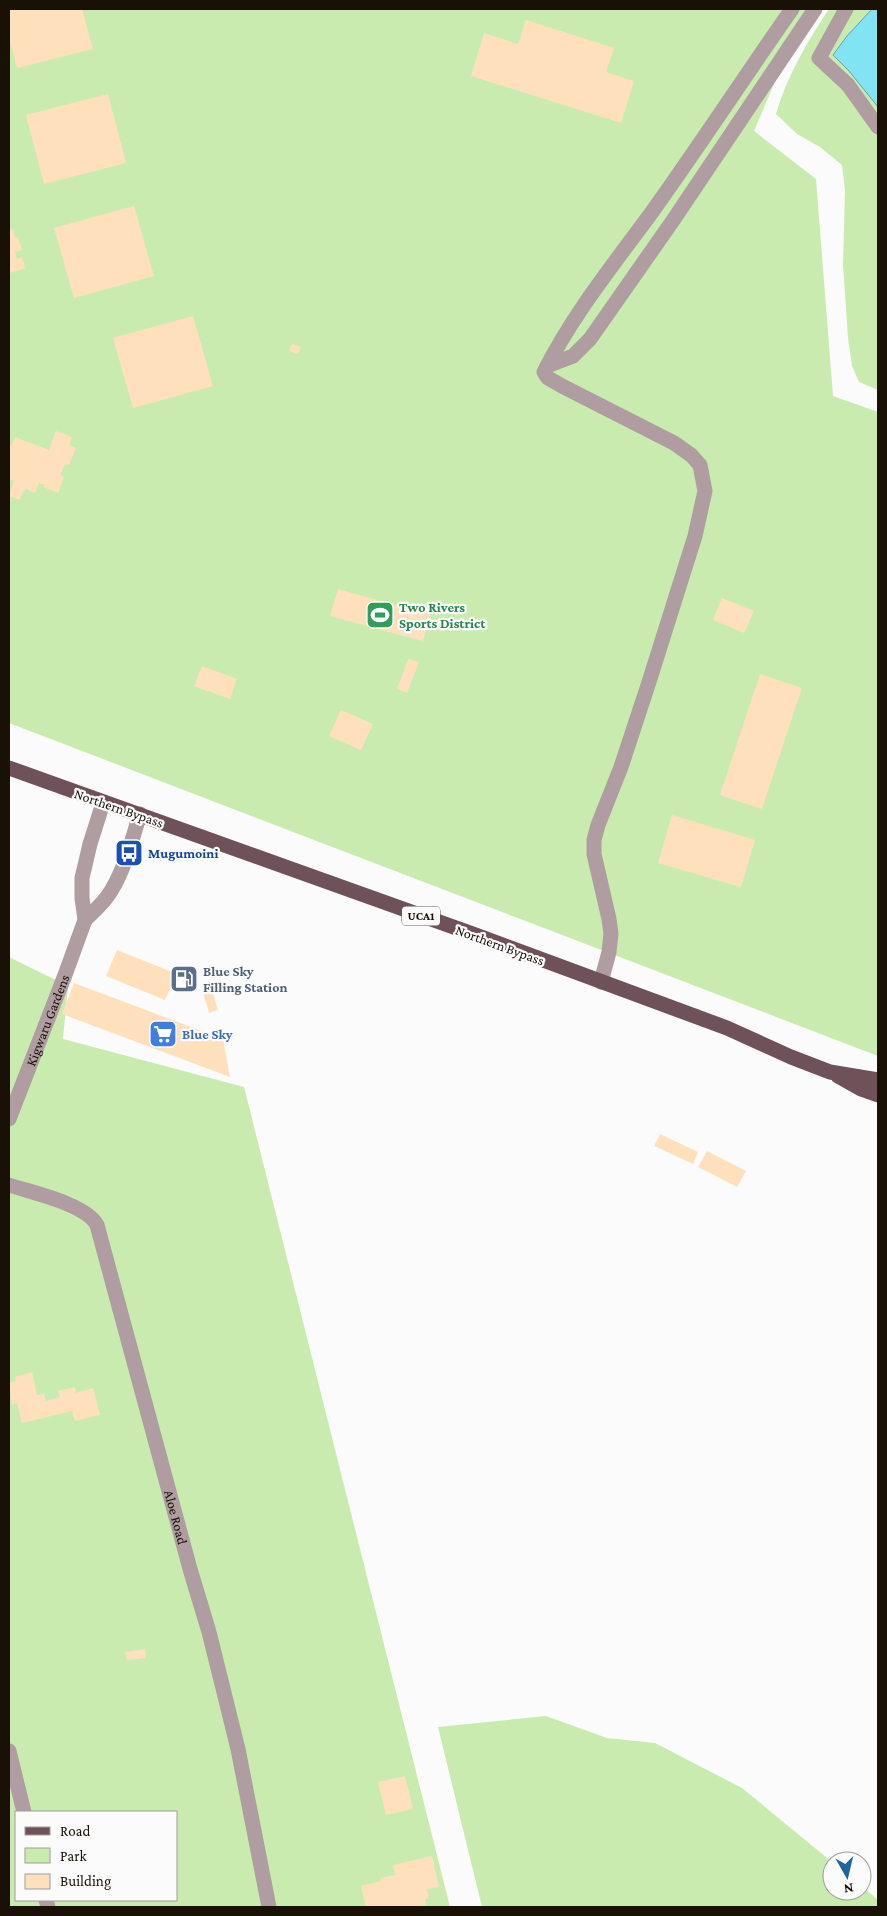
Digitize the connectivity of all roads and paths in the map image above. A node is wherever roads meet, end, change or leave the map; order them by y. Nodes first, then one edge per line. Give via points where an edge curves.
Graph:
1 (792, 9) edge
2 (815, 9) edge
3 (846, 9) edge
4 (878, 127) edge
5 (547, 366) junction
6 (9, 768) edge
7 (103, 803) junction
8 (140, 814) junction
9 (85, 920) junction
10 (601, 982) junction
11 (830, 1072) junction
12 (878, 1080) edge
13 (878, 1095) edge
14 (9, 1119) edge
15 (9, 1185) edge
16 (9, 1751) edge
17 (24, 1811) edge
18 (269, 1907) edge

1 - 5 street via 595,290
2 - 5 street via 590,339 573,356
3 - 4 street via 819,58 848,85
5 - 10 street via 544,372 550,379 691,455 700,465 705,492 695,536 649,682 594,840 610,934
6 - 7 main road, Northern Bypass / UCA1
7 - 8 main road, Northern Bypass / UCA1
7 - 9 street, Kigwaru Gardens via 82,878
8 - 9 street, Kigwaru Gardens via 112,891
8 - 10 main road, Northern Bypass / UCA1
9 - 14 street, Kigwaru Gardens
10 - 11 main road, Northern Bypass / UCA1 via 727,1028
11 - 12 main road, Northern Bypass / UCA1
11 - 13 main road, UCA1
15 - 18 street, Aloe Road via 71,1206 90,1216 97,1225 209,1632 238,1749
16 - 17 street

